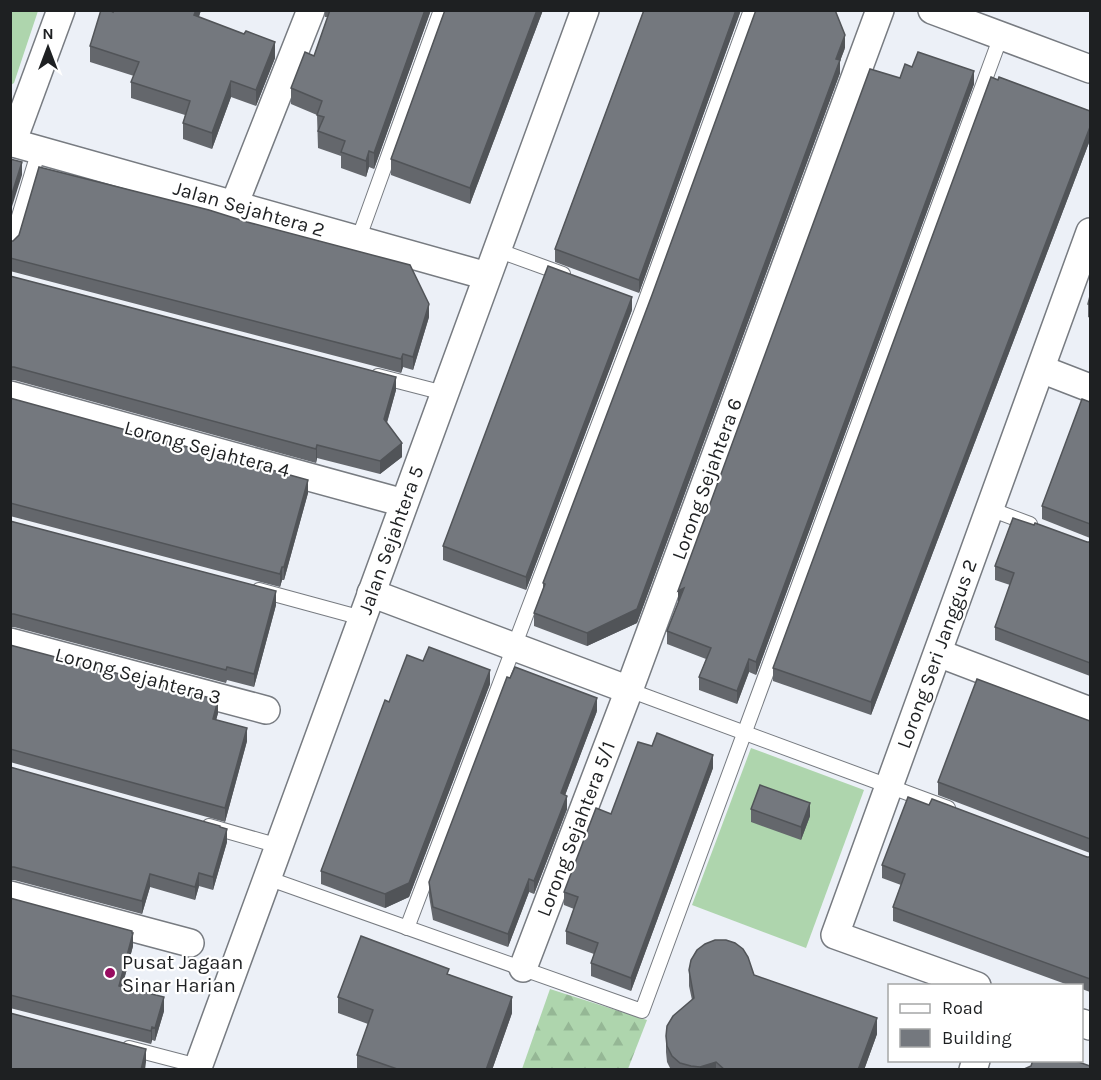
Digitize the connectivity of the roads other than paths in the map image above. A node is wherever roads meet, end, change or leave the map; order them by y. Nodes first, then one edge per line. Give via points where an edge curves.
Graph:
1 (61, 10) edge
2 (311, 10) edge
3 (441, 10) edge
4 (585, 10) edge
5 (751, 10) edge
6 (880, 10) edge
7 (932, 10) edge
8 (1001, 36) junction
9 (1090, 69) edge
10 (11, 142) edge
11 (39, 150) junction
12 (234, 205) junction
13 (1090, 232) edge
14 (358, 240) junction
15 (10, 246) edge
16 (497, 250) junction
17 (487, 276) junction
18 (570, 277) edge
19 (1041, 369) junction
20 (364, 372) edge
21 (1090, 388) edge
22 (444, 393) junction
23 (10, 395) edge
24 (404, 503) junction
25 (990, 509) junction
26 (1046, 530) edge
27 (249, 588) edge
28 (367, 605) junction
29 (10, 642) edge
30 (514, 646) junction
31 (938, 653) junction
32 (629, 690) junction
33 (266, 710) dead end
34 (1090, 711) edge
35 (745, 732) junction
36 (889, 786) junction
37 (956, 811) edge
38 (201, 824) edge
39 (279, 846) junction
40 (267, 878) junction
41 (10, 895) edge
42 (408, 928) junction
43 (190, 943) dead end
44 (523, 968) junction
45 (971, 984) edge
46 (121, 1046) edge
47 (197, 1068) edge

1 - 10 street
2 - 12 street
3 - 14 lane
4 - 16 street, Jalan Sejahtera 5
5 - 30 lane
6 - 32 street, Lorong Sejahtera 6
7 - 8 street
8 - 9 street
8 - 35 lane
10 - 11 street, Jalan Sejahtera 2
11 - 12 street, Jalan Sejahtera 2
11 - 15 lane
12 - 14 street, Jalan Sejahtera 2
13 - 19 street, Lorong Seri Janggus 2
14 - 17 street, Jalan Sejahtera 2
16 - 17 street, Jalan Sejahtera 5
16 - 18 lane
17 - 22 street, Jalan Sejahtera 5
19 - 21 street
19 - 25 street, Lorong Seri Janggus 2
20 - 22 lane
22 - 24 street, Jalan Sejahtera 5
23 - 24 street, Lorong Sejahtera 4
24 - 28 street, Jalan Sejahtera 5
25 - 26 lane
25 - 31 street, Lorong Seri Janggus 2
27 - 28 lane
28 - 30 street
28 - 39 street, Jalan Sejahtera 5
29 - 33 street, Lorong Sejahtera 3
30 - 32 street
30 - 42 lane
31 - 34 street
31 - 36 street, Lorong Seri Janggus 2
32 - 35 lane
32 - 44 street, Lorong Sejahtera 5/1
35 - 36 lane
35 - 44 lane via 642,1011
36 - 37 lane
36 - 45 street, Lorong Seri Janggus 2 via 835,935
38 - 39 lane
39 - 40 street, Jalan Sejahtera 5
40 - 42 lane
40 - 47 street, Jalan Sejahtera 5
41 - 43 street
42 - 44 lane
46 - 47 lane

